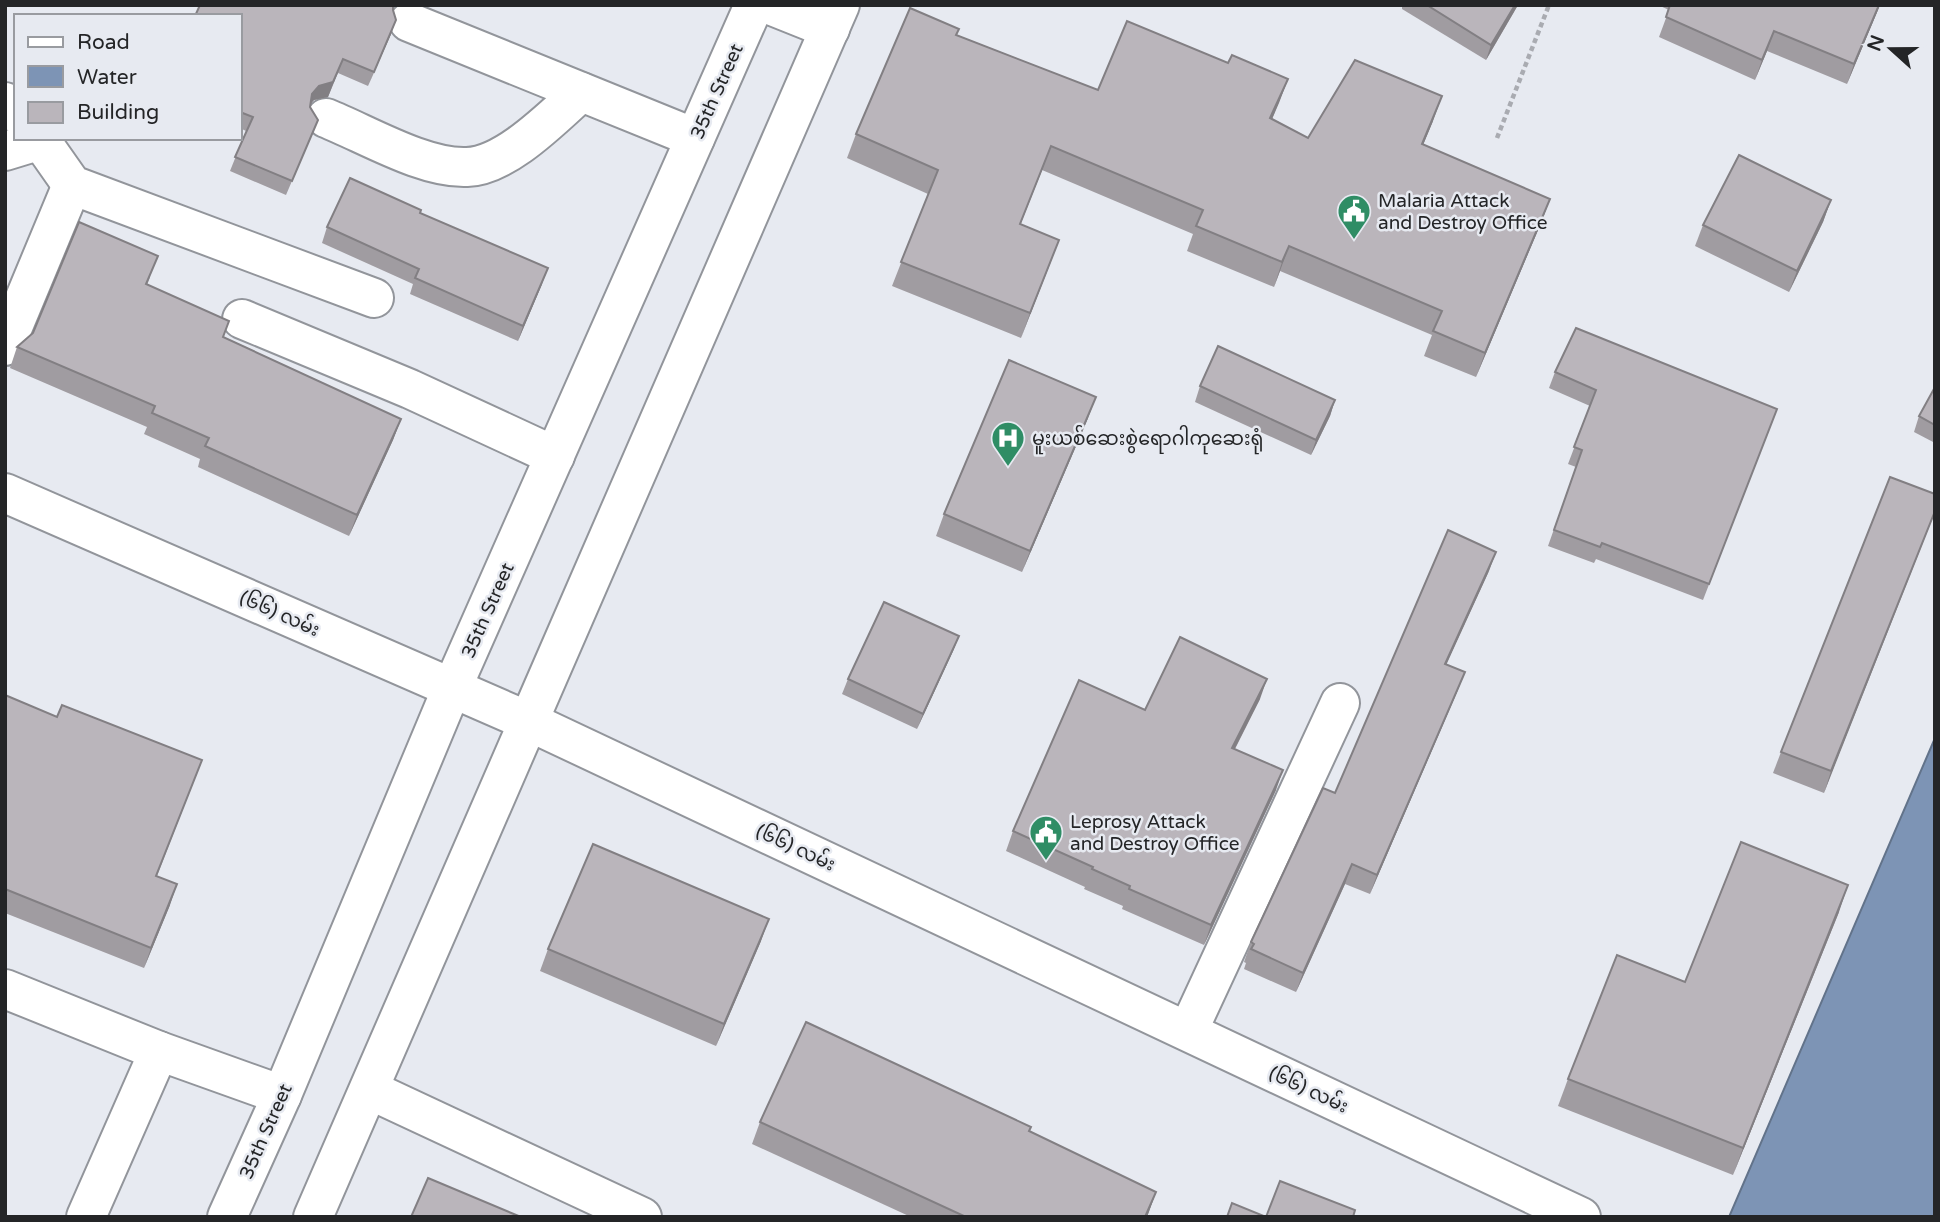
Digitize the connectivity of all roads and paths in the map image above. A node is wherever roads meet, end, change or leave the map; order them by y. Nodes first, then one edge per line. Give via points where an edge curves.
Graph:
1 (754, 5) edge
2 (770, 5) edge
3 (1549, 5) edge
4 (835, 17) edge
5 (409, 22) dead end
6 (581, 92) junction
7 (326, 118) dead end
8 (695, 138) junction
9 (1497, 138) dead end
10 (19, 140) edge
11 (39, 140) edge
12 (5, 151) edge
13 (72, 186) junction
14 (374, 298) dead end
15 (242, 319) dead end
16 (5, 346) edge
17 (555, 456) junction
18 (5, 493) edge
19 (452, 688) junction
20 (1340, 703) dead end
21 (530, 722) junction
22 (5, 989) edge
23 (1188, 1031) junction
24 (159, 1051) junction
25 (370, 1090) junction
26 (282, 1095) junction
27 (86, 1217) edge
28 (227, 1217) edge
29 (313, 1217) edge
30 (642, 1217) edge
31 (1581, 1217) edge

1 - 8 main road, 35th Street
2 - 4 main road
3 - 9 path
4 - 21 main road
5 - 6 main road
6 - 7 main road via 532,136 492,161 469,167 440,165
6 - 8 main road
8 - 17 main road, 35th Street
10 - 12 main road
11 - 13 main road
13 - 14 main road
13 - 16 main road
15 - 17 main road
17 - 19 main road, 35th Street
18 - 19 main road, (၆၆) လမ်း
19 - 21 main road, (၆၆) လမ်း
19 - 26 main road, 35th Street
20 - 23 main road
21 - 23 main road, (၆၆) လမ်း
21 - 25 main road
22 - 24 main road
23 - 31 main road, (၆၆) လမ်း
24 - 26 main road
24 - 27 main road
25 - 29 main road
25 - 30 main road
26 - 28 main road, 35th Street

